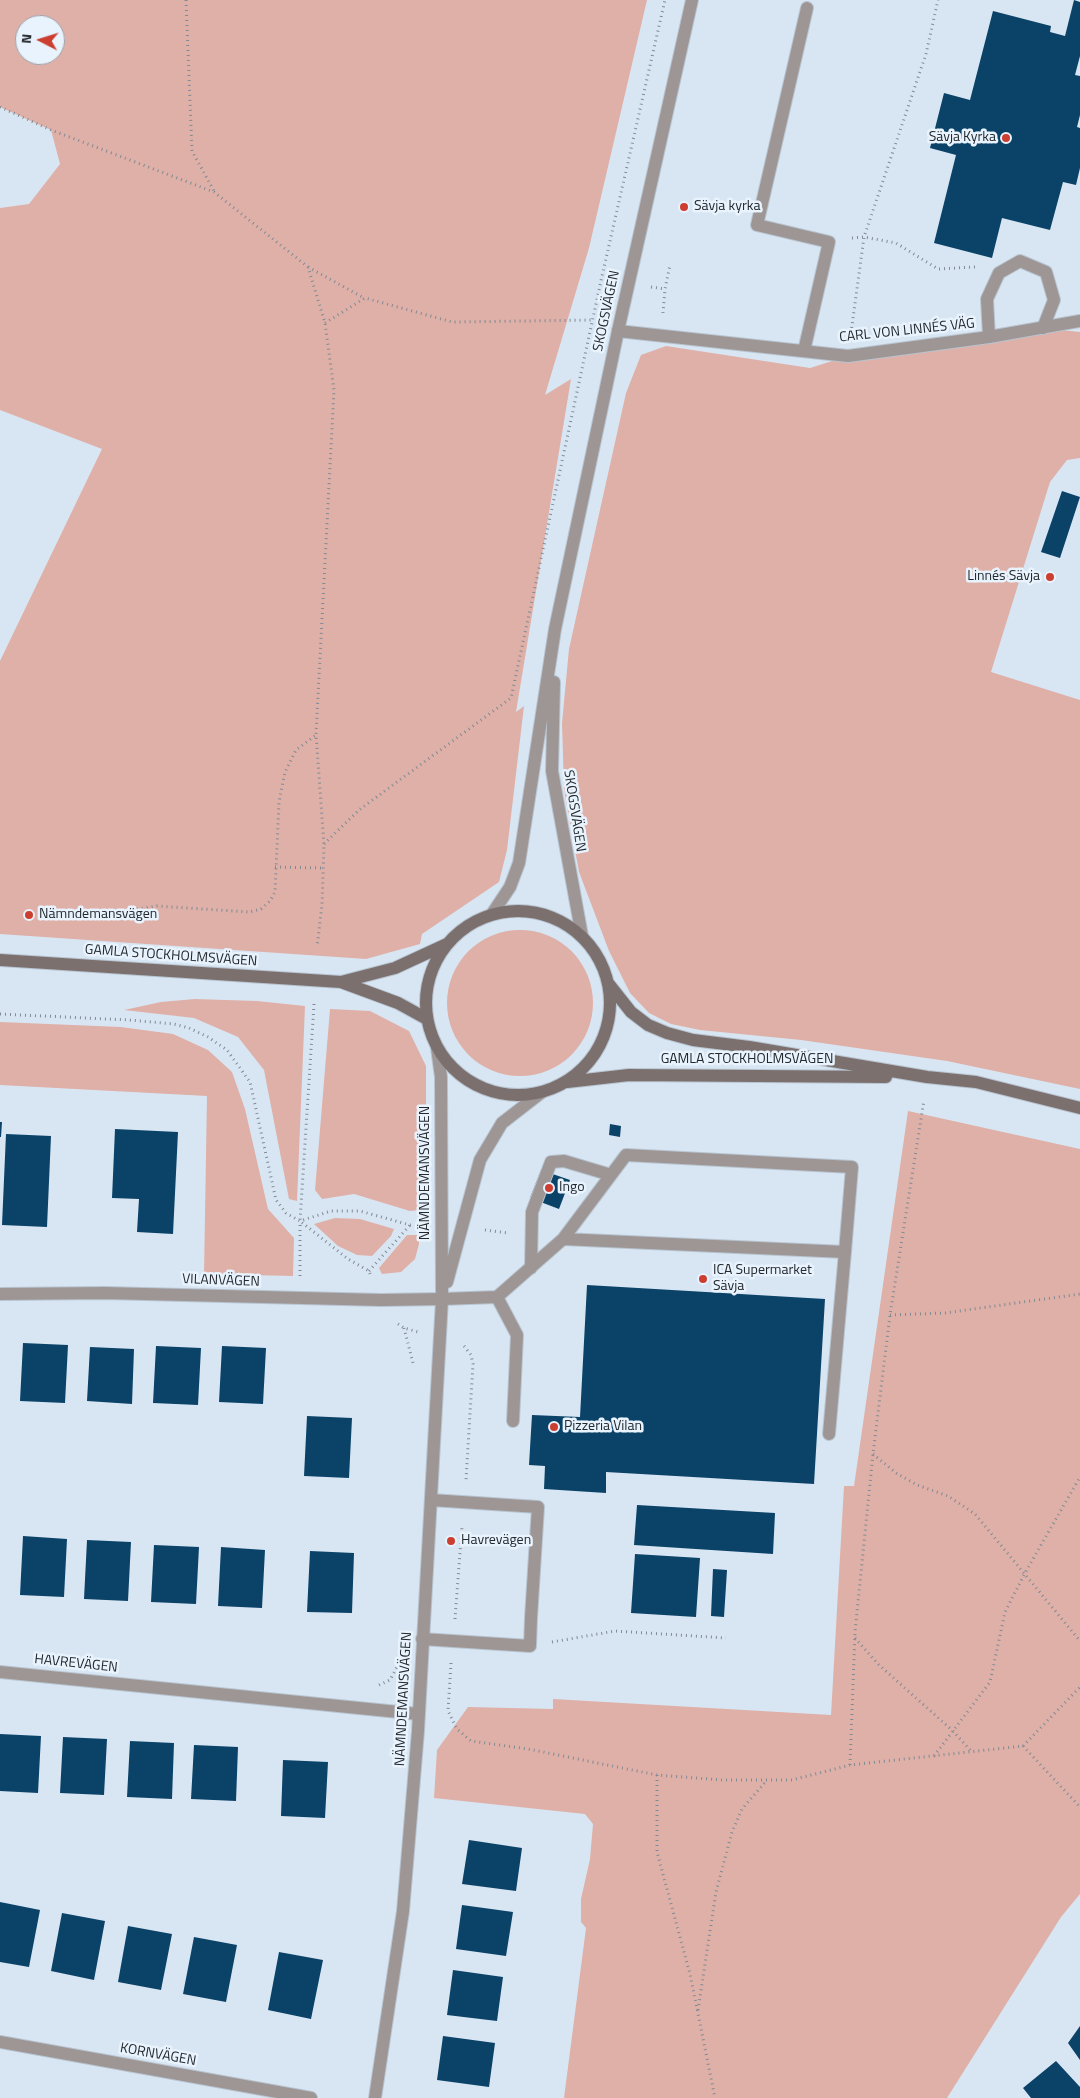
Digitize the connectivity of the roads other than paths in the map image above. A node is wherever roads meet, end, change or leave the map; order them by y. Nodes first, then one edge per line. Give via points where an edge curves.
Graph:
1 (692, 0) edge
2 (807, 8) dead end
3 (1080, 321) edge
4 (1043, 328) junction
5 (618, 331) junction
6 (989, 337) junction
7 (804, 351) junction
8 (555, 629) junction
9 (492, 914) junction
10 (582, 936) junction
11 (447, 944) junction
12 (0, 960) edge
13 (341, 982) junction
14 (608, 983) junction
15 (427, 1018) junction
16 (437, 1048) junction
17 (927, 1077) junction
18 (567, 1082) junction
19 (542, 1092) junction
20 (1080, 1108) edge
21 (611, 1175) junction
22 (564, 1239) junction
23 (845, 1252) junction
24 (531, 1268) junction
25 (0, 1294) edge
26 (497, 1297) junction
27 (442, 1299) junction
28 (514, 1421) dead end
29 (829, 1434) dead end
30 (430, 1500) junction
31 (422, 1639) junction
32 (0, 1672) edge
33 (418, 1714) junction
34 (0, 2042) edge
35 (311, 2098) edge
36 (375, 2098) edge

1 - 5 street, SKOGSVÄGEN
2 - 7 street via 757,225 829,242
3 - 4 street, CARL VON LINNÉS VÄG
4 - 6 street, CARL VON LINNÉS VÄG
4 - 6 street via 1054,300 1046,272 1020,261 999,273 986,298
5 - 7 street, CARL VON LINNÉS VÄG
5 - 8 street, SKOGSVÄGEN
6 - 7 street, CARL VON LINNÉS VÄG via 848,356
8 - 9 street, SKOGSVÄGEN via 519,863 510,887
8 - 10 street, SKOGSVÄGEN via 552,771
9 - 10 main road via 517,910 545,914
9 - 11 main road via 460,931
10 - 14 main road via 597,954
11 - 13 main road, GAMLA STOCKHOLMSVÄGEN via 395,968
11 - 15 main road via 426,990
12 - 13 main road, GAMLA STOCKHOLMSVÄGEN
13 - 15 main road, GAMLA STOCKHOLMSVÄGEN via 398,1003
14 - 17 main road, GAMLA STOCKHOLMSVÄGEN via 631,1012 648,1025 667,1033 693,1040
14 - 18 main road via 607,1027 592,1058
15 - 16 main road
16 - 19 main road via 452,1068 477,1086 507,1095
16 - 27 street, NÄMNDEMANSVÄGEN via 441,1077
17 - 18 main road, GAMLA STOCKHOLMSVÄGEN via 628,1075
17 - 20 main road, GAMLA STOCKHOLMSVÄGEN via 976,1082
18 - 19 main road
19 - 27 street, NÄMNDEMANSVÄGEN via 502,1124 480,1160
21 - 22 street
21 - 23 street via 626,1155 852,1167
21 - 24 street via 564,1161 551,1162 532,1212
22 - 23 street
22 - 24 street
23 - 29 street
24 - 26 street
25 - 27 street, VILANVÄGEN
26 - 27 street, VILANVÄGEN
26 - 28 street via 517,1335
27 - 30 street, NÄMNDEMANSVÄGEN
30 - 31 street, NÄMNDEMANSVÄGEN
30 - 31 street via 538,1507 530,1646
31 - 33 street, NÄMNDEMANSVÄGEN
32 - 33 street, HAVREVÄGEN
33 - 36 street, NÄMNDEMANSVÄGEN via 403,1911
34 - 35 street, KORNVÄGEN

